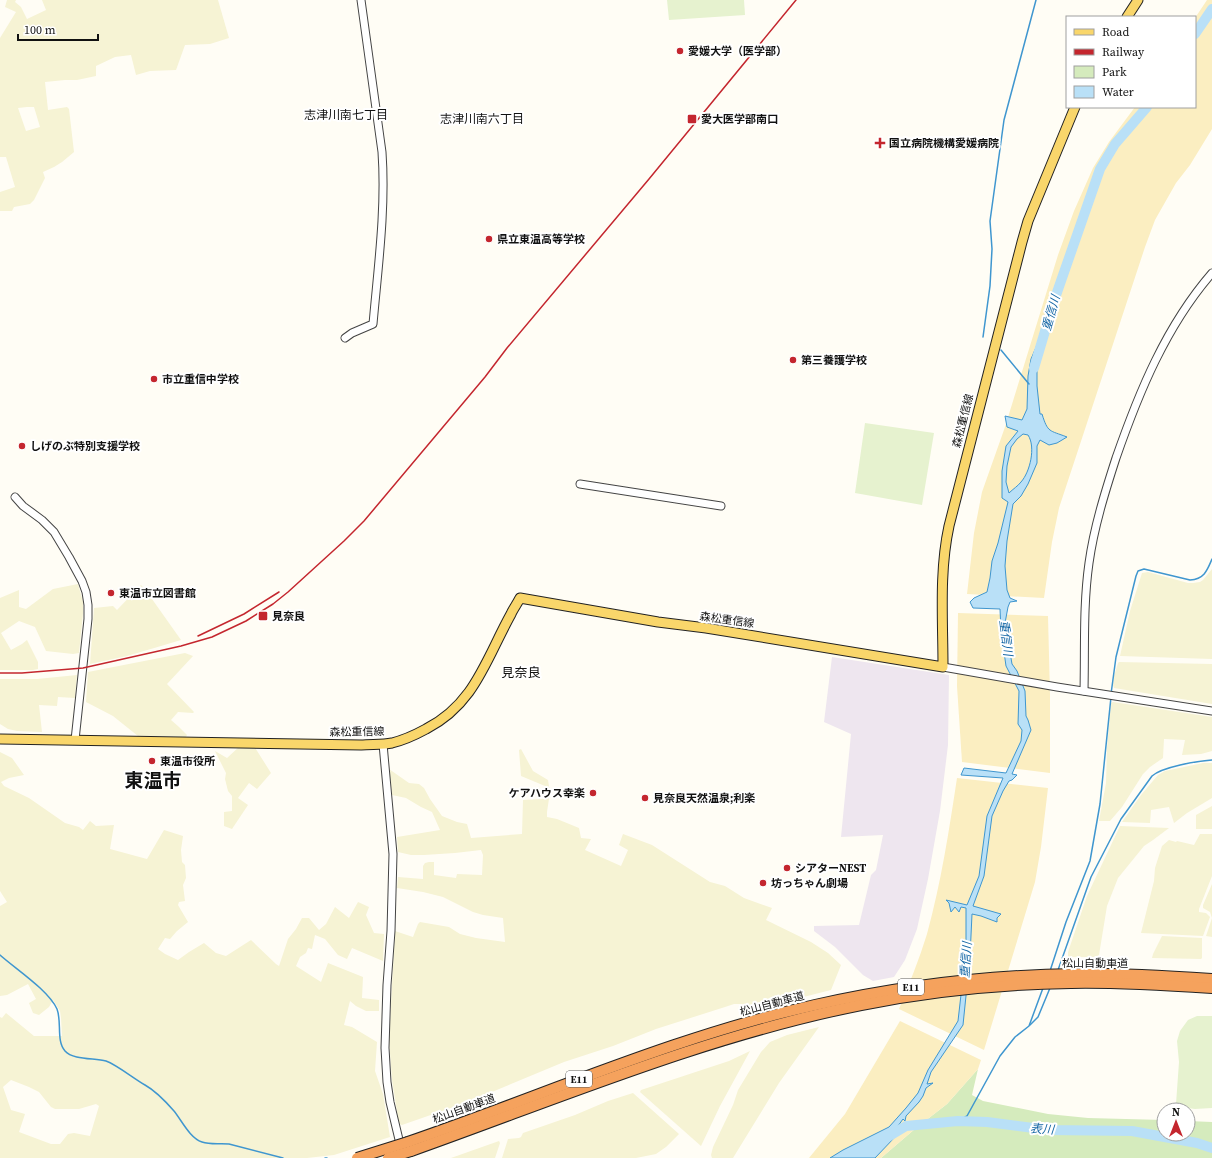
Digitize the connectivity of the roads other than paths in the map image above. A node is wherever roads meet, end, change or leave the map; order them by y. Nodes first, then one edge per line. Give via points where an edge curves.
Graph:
1 (361, 0) edge
2 (1138, 0) edge
3 (1128, 16) edge
4 (1075, 108) edge
5 (1212, 273) edge
6 (345, 338) dead end
7 (580, 484) dead end
8 (16, 497) dead end
9 (721, 506) dead end
10 (943, 667) junction
11 (1084, 690) junction
12 (1212, 711) edge
13 (0, 739) edge
14 (75, 740) junction
15 (383, 744) junction
16 (1073, 978) junction
17 (1212, 979) edge
18 (1212, 988) edge
19 (408, 1150) edge
20 (357, 1158) edge
21 (388, 1158) edge

1 - 6 street via 382,152 382,227 373,324
2 - 3 main road
4 - 10 main road, 森松重信線 via 1028,221 949,526 943,571
5 - 11 street via 1175,324 1145,382 1106,488 1089,563
7 - 9 street
8 - 14 street via 54,532 86,592 88,619
10 - 11 street
10 - 15 main road, 森松重信線 via 520,598 482,673 461,703 435,724 404,740
11 - 12 street
13 - 14 main road, 森松重信線
14 - 15 main road, 森松重信線
15 - 19 street via 393,861 385,1056 390,1102 398,1139
16 - 17 highway, 松山自動車道 / E11 via 1150,975
16 - 18 highway, 松山自動車道 / E11
16 - 19 highway, 松山自動車道 / E11 via 901,998 753,1026 684,1043 631,1061
19 - 20 highway, 松山自動車道 / E11, bridge
19 - 21 highway, 松山自動車道 / E11, bridge

